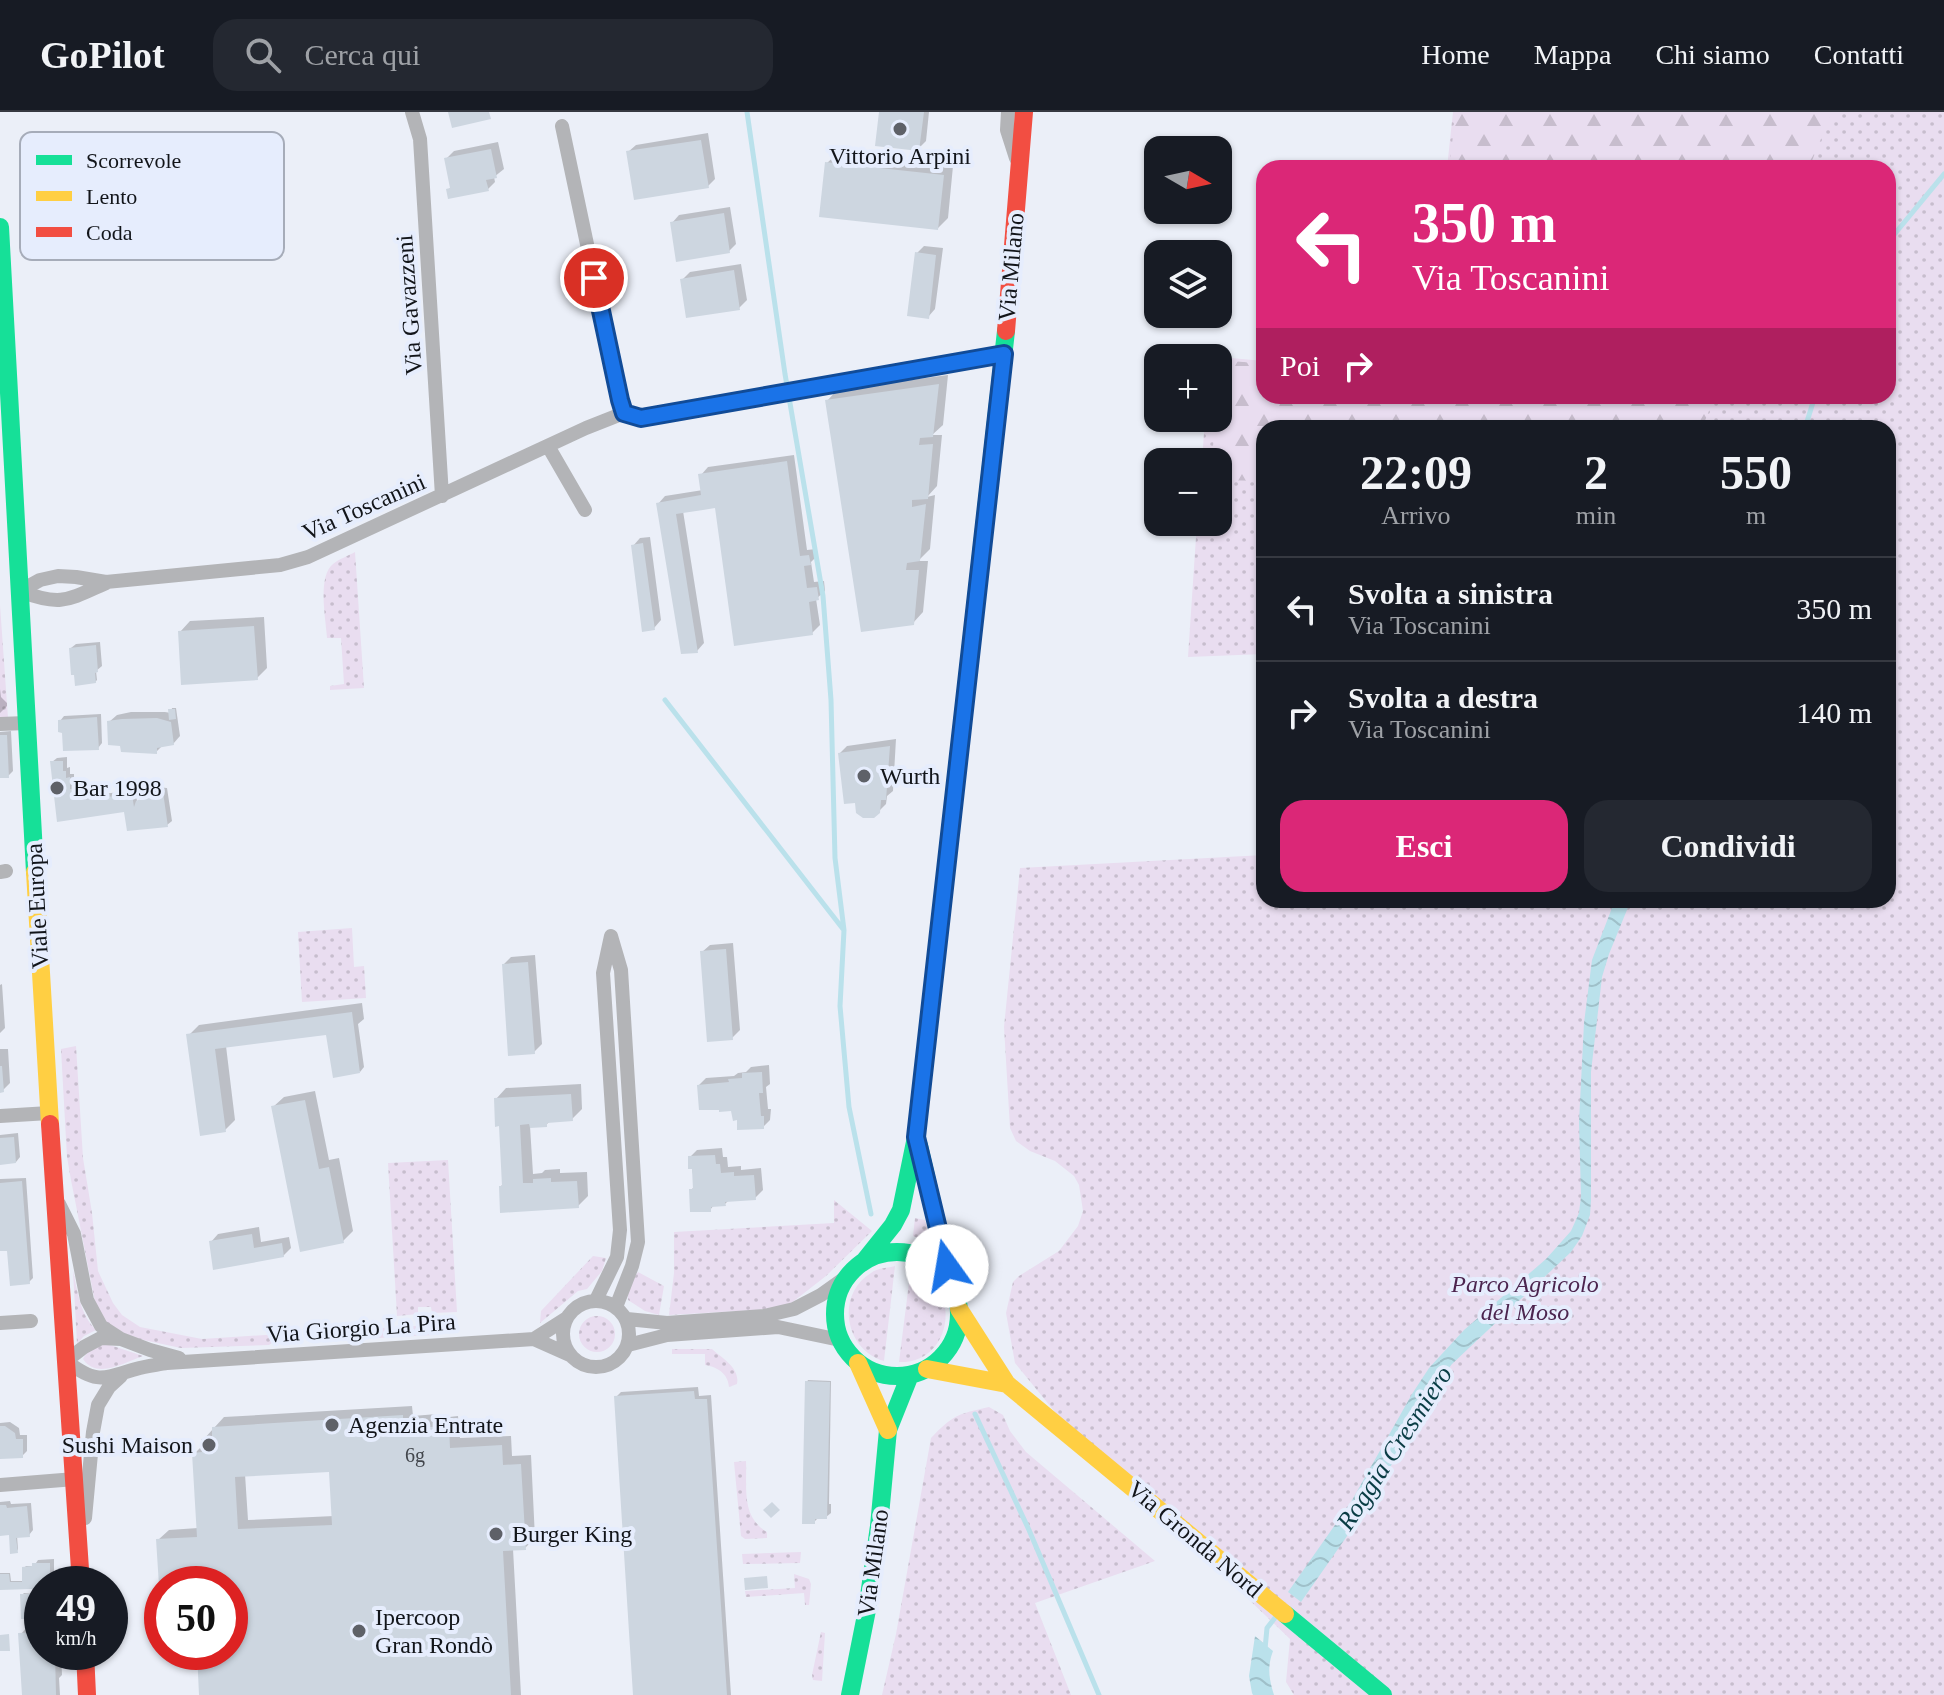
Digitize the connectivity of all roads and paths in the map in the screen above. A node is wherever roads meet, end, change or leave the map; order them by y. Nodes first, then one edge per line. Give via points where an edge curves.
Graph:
1 (412, 112) edge
2 (1008, 112) edge
3 (1024, 112) edge
4 (562, 126) dead end
5 (1019, 168) junction
6 (0, 227) edge
7 (1004, 354) junction
8 (624, 413) junction
9 (548, 446) junction
10 (442, 496) junction
11 (585, 510) dead end
12 (106, 582) junction
13 (20, 591) junction
14 (26, 723) junction
15 (0, 724) edge
16 (629, 1082) junction
17 (609, 1083) junction
18 (49, 1113) junction
19 (0, 1116) edge
20 (916, 1137) junction
21 (632, 1140) junction
22 (613, 1141) junction
23 (54, 1195) junction
24 (865, 1260) junction
25 (849, 1275) junction
26 (952, 1285) junction
27 (596, 1300) junction
28 (616, 1307) junction
29 (959, 1309) junction
30 (567, 1318) junction
31 (627, 1319) junction
32 (31, 1321) dead end
33 (0, 1323) edge
34 (121, 1339) junction
35 (534, 1339) junction
36 (840, 1340) junction
37 (628, 1345) junction
38 (570, 1355) junction
39 (66, 1361) junction
40 (191, 1361) junction
41 (858, 1363) junction
42 (919, 1372) junction
43 (123, 1374) junction
44 (1007, 1384) junction
45 (888, 1430) junction
46 (75, 1479) junction
47 (0, 1485) edge
48 (79, 1550) junction
49 (80, 1566) edge
50 (86, 1670) edge
51 (87, 1695) edge
52 (850, 1695) edge
53 (1383, 1695) edge

1 - 10 street, Via Gavazzeni via 420,139
2 - 5 street via 1007,130
3 - 5 main road, Via Milano
4 - 8 street
5 - 7 main road, Via Milano
6 - 13 main road, Viale Europa
7 - 8 street, Via Toscanini via 641,418
7 - 20 main road, Via Milano
8 - 9 street, Via Toscanini
9 - 10 street, Via Toscanini
9 - 11 street
10 - 12 street, Via Toscanini via 280,565
12 - 13 street, Via Toscanini via 58,576
12 - 13 street, Via Toscanini via 59,601
13 - 14 main road, Viale Europa
14 - 15 street
14 - 18 main road, Viale Europa
16 - 17 street
16 - 17 street via 621,970 611,936 603,973
16 - 21 street
17 - 22 street
18 - 19 street
18 - 23 main road, Viale Europa
20 - 24 main road, Via Milano via 901,1210
20 - 26 main road, Via Milano
21 - 22 street
21 - 28 street via 638,1242
22 - 27 street via 620,1230 617,1257
23 - 34 street via 74,1234 87,1300 101,1326
23 - 39 main road, Viale Europa
24 - 25 main road, Via Milano
24 - 26 main road via 897,1252 914,1254 929,1261
25 - 31 street via 794,1309 764,1316 667,1323
25 - 36 main road, Via Milano via 835,1306
26 - 29 main road, Via Milano
27 - 28 street
27 - 30 street via 579,1305
28 - 31 street
29 - 42 main road, Via Milano via 952,1344
29 - 44 main road, Via Gronda Nord
30 - 35 street, Via Giorgio La Pira
30 - 38 street via 563,1337
31 - 37 street
32 - 33 street
34 - 39 street via 101,1338
34 - 40 street
35 - 38 street, Via Giorgio La Pira
35 - 40 street, Via Giorgio La Pira
36 - 37 street via 778,1327 667,1335
36 - 41 main road
37 - 38 street via 619,1359 604,1367 589,1367
39 - 43 street via 92,1377
39 - 46 main road, Viale Europa
40 - 43 street
41 - 42 main road via 883,1375
41 - 45 main road
42 - 44 main road, Via Gronda Nord
42 - 45 main road, Via Milano
43 - 48 street via 98,1405
44 - 53 main road, Via Gronda Nord
45 - 52 main road, Via Milano via 867,1610
46 - 47 street
46 - 48 main road, Viale Europa
48 - 49 main road, Viale Europa
50 - 51 main road

